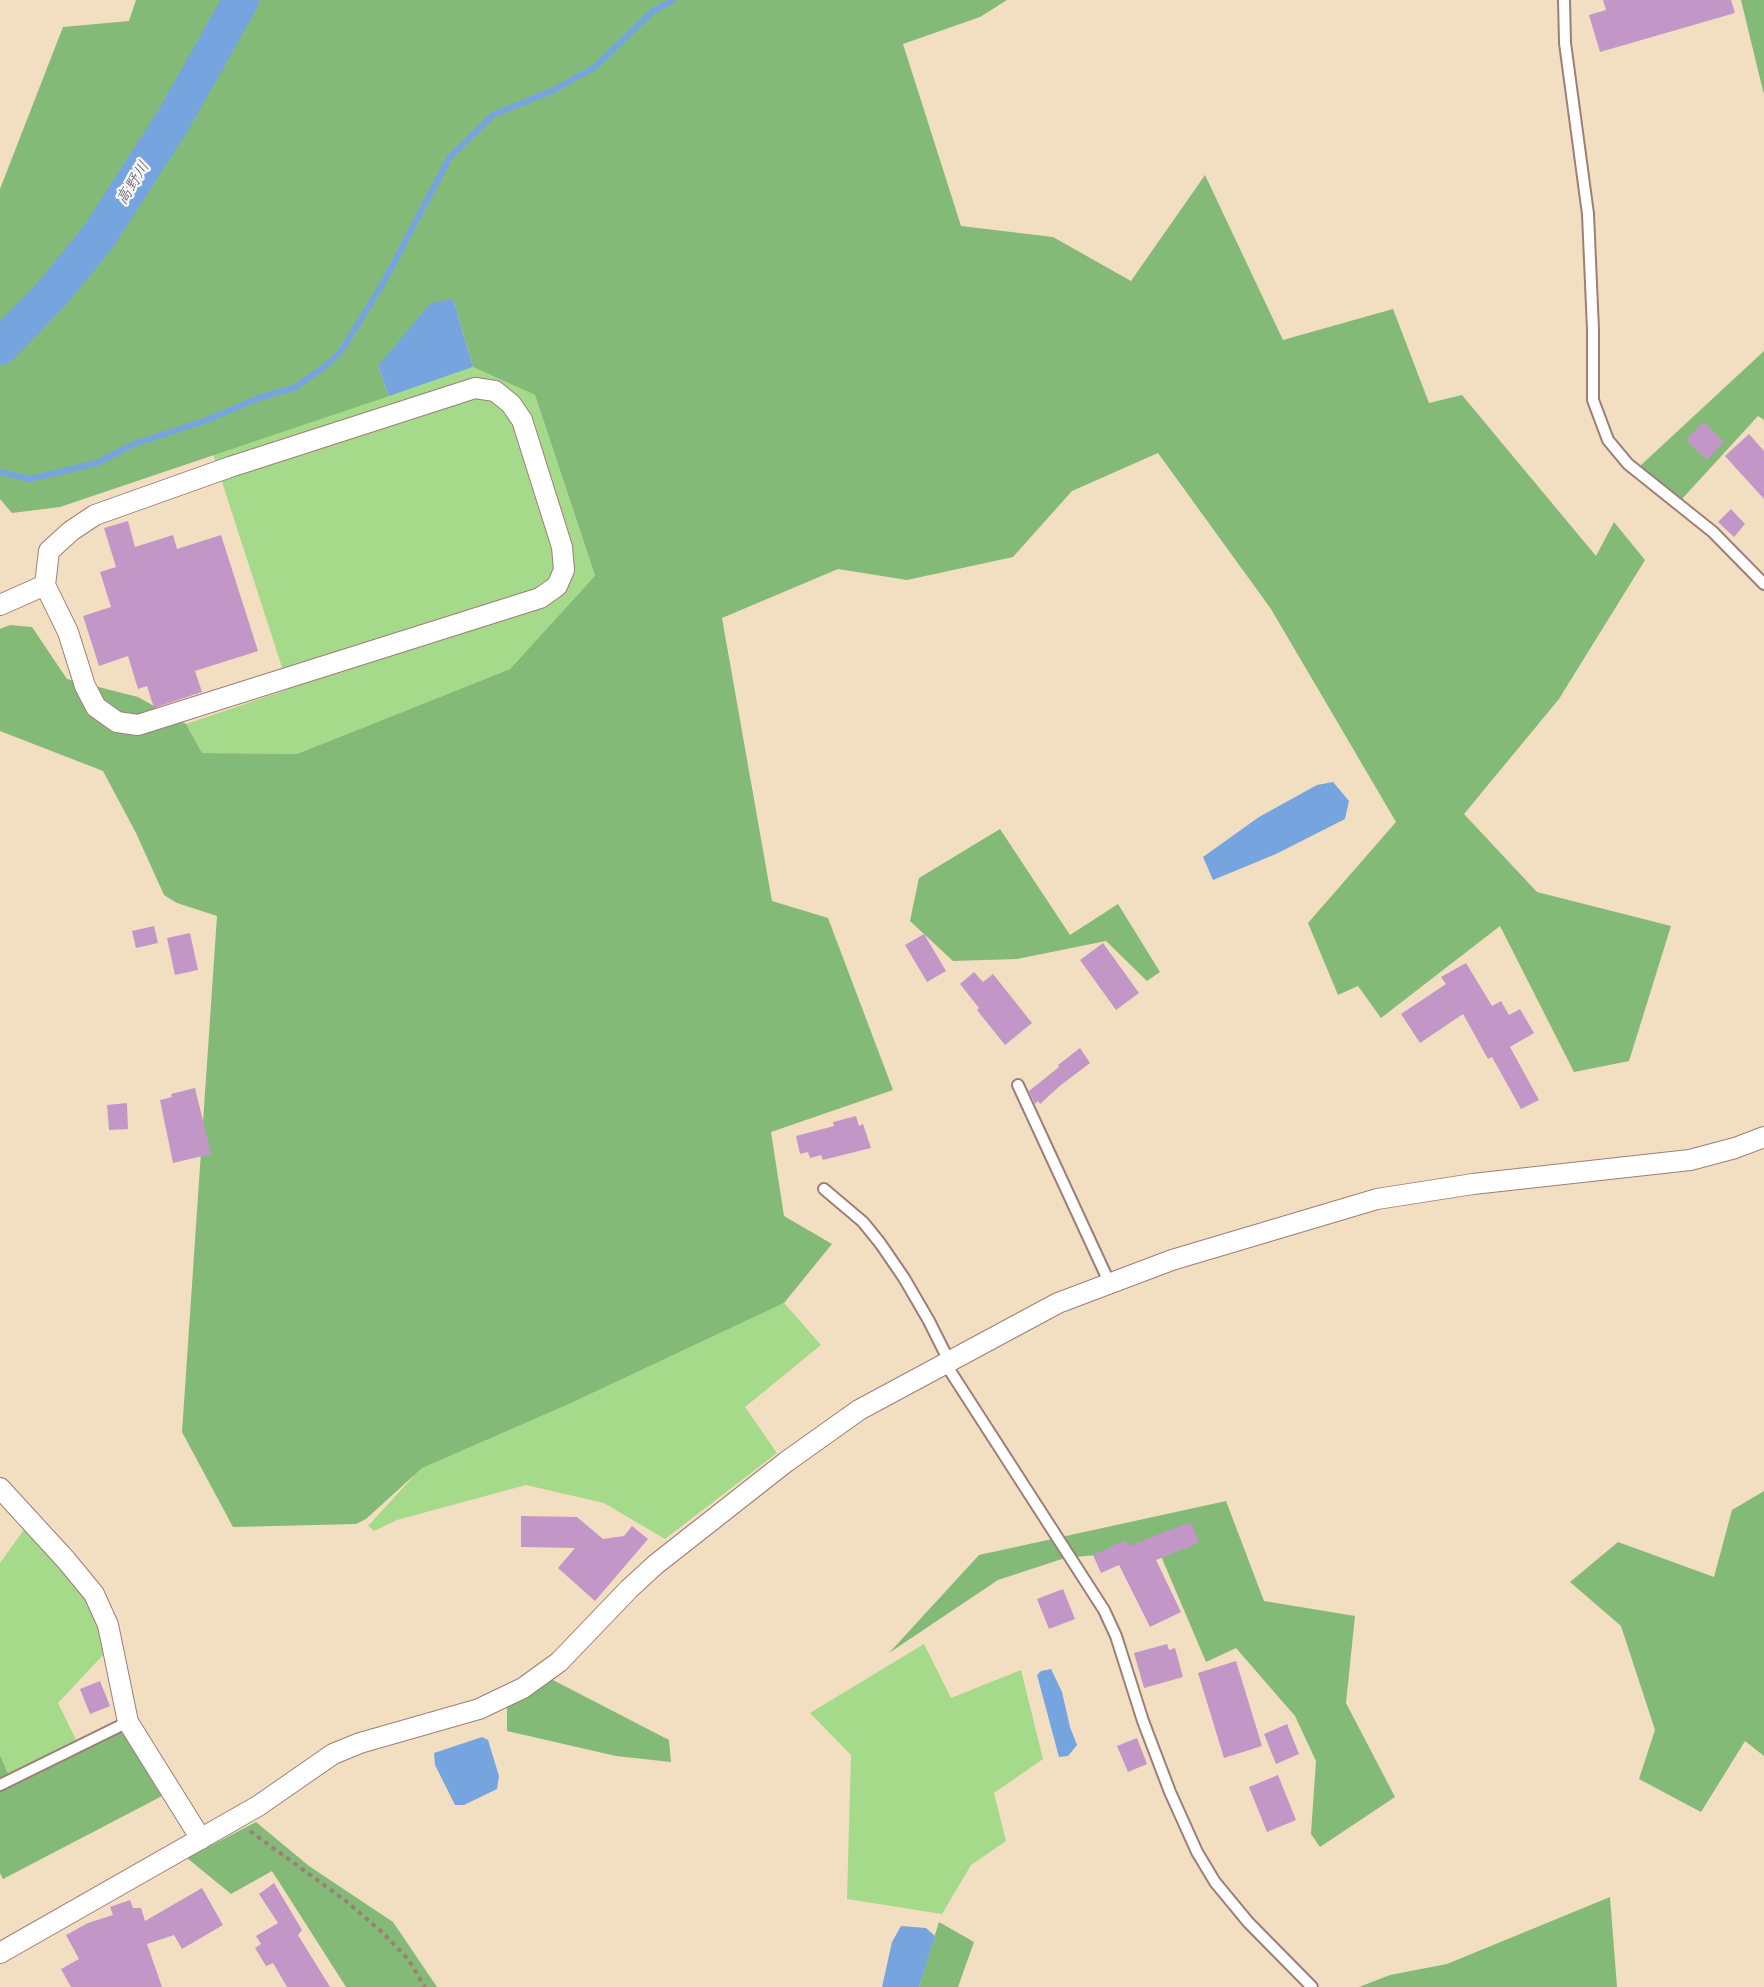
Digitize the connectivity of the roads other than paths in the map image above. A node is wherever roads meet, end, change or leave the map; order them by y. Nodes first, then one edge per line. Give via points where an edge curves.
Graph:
1 (1564, 0) edge
2 (1764, 584) edge
3 (45, 585) junction
4 (0, 605) edge
5 (1018, 1085) dead end
6 (1764, 1137) edge
7 (824, 1189) dead end
8 (1110, 1284) junction
9 (947, 1362) junction
10 (0, 1488) edge
11 (128, 1722) junction
12 (0, 1785) edge
13 (201, 1839) junction
14 (0, 1953) edge
15 (1312, 1987) edge

1 - 2 lane via 1565,43 1588,214 1593,400 1608,440 1628,464 1713,532
3 - 3 street via 49,551 95,515 475,388 495,391 522,420 562,547 564,570 557,586 540,598 138,725 117,722 96,707
3 - 4 street
5 - 8 lane
6 - 8 street via 1690,1160 1473,1184 1377,1199 1172,1260
7 - 9 lane via 863,1222 880,1243 929,1321
8 - 9 street via 1058,1303
9 - 13 street via 860,1410 786,1462 655,1565 559,1662 523,1688 479,1709 333,1754 258,1806
9 - 15 lane via 1104,1610 1170,1792 1197,1852 1215,1882 1248,1922
10 - 11 street via 94,1594 108,1625
11 - 12 lane
11 - 13 street
13 - 14 street

